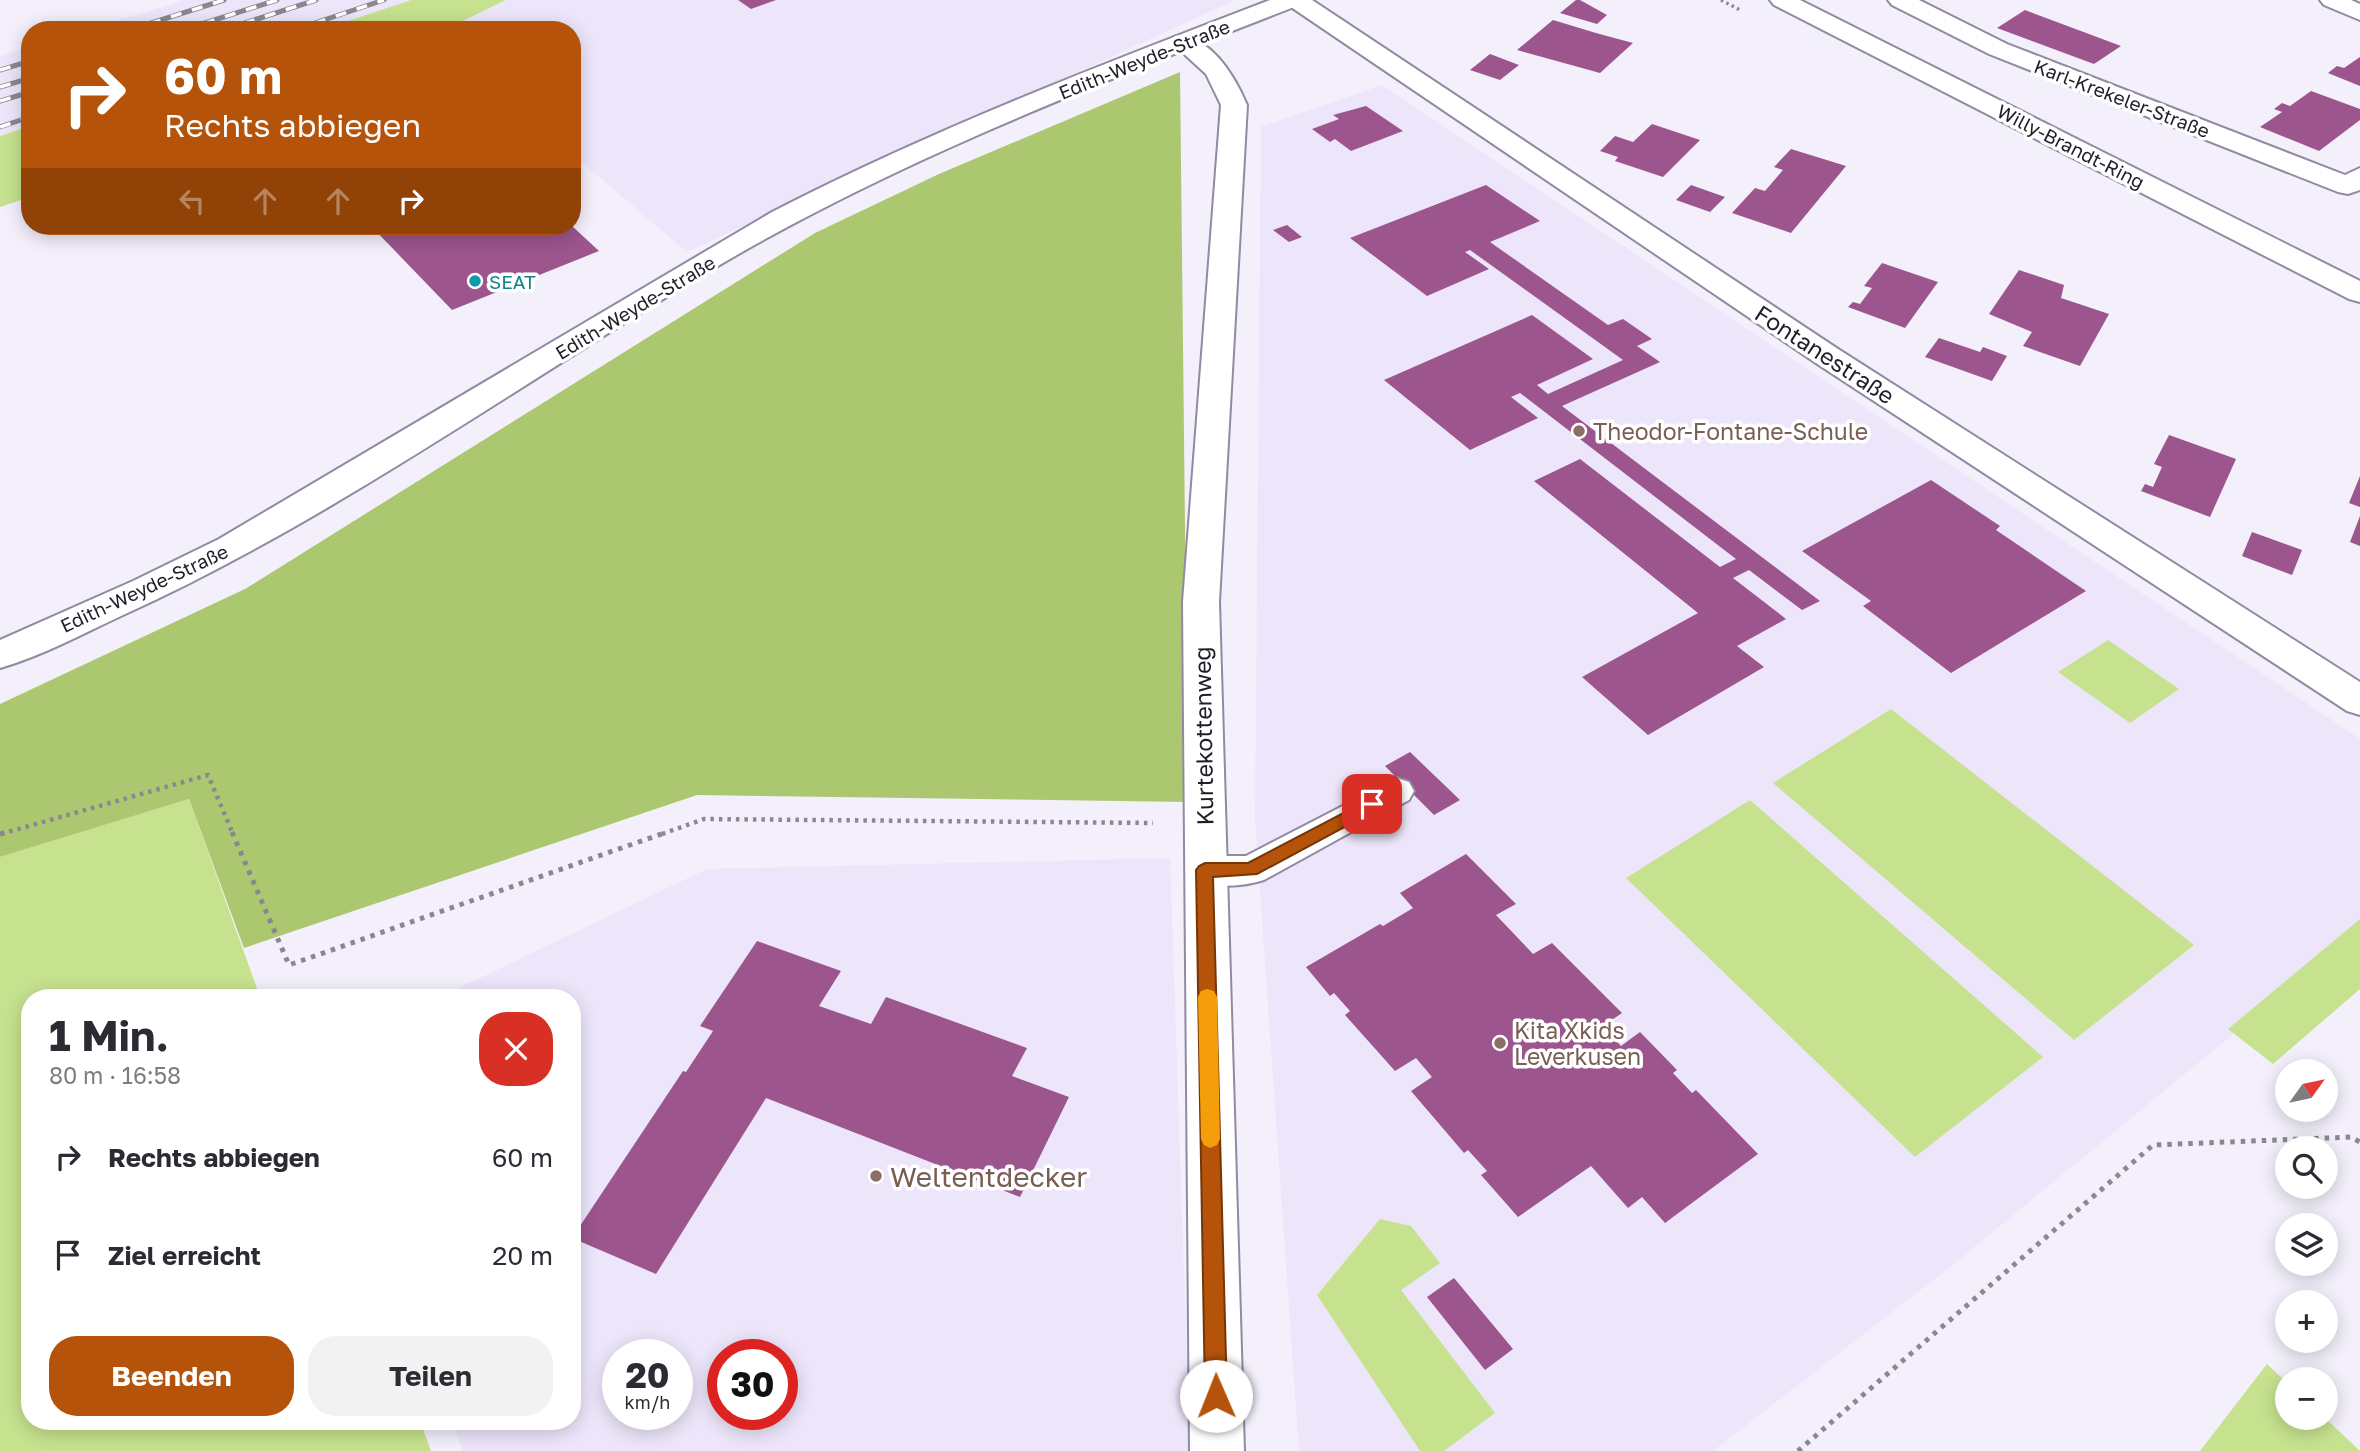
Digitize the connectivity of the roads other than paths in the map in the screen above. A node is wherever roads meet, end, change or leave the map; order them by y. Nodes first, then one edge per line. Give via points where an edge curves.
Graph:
1 (1293, 0) edge
2 (1782, 0) edge
3 (1899, 0) edge
4 (2332, 0) edge
5 (2360, 13) edge
6 (1183, 42) junction
7 (2356, 185) edge
8 (2360, 293) edge
9 (0, 655) edge
10 (2360, 701) edge
11 (1397, 791) dead end
12 (1205, 870) junction
13 (1217, 1451) edge

1 - 6 street, Edith-Weyde-Straße
1 - 10 street, Fontanestraße via 1827,356
2 - 8 street, Willy-Brandt-Ring
3 - 7 street, Karl-Krekeler-Straße via 1998,49
4 - 5 street
6 - 9 street, Edith-Weyde-Straße via 901,159 782,219 226,550
6 - 12 street, Kurtekottenweg via 1212,62 1234,105 1201,602
11 - 12 lane via 1251,870
12 - 13 street, Kurtekottenweg

